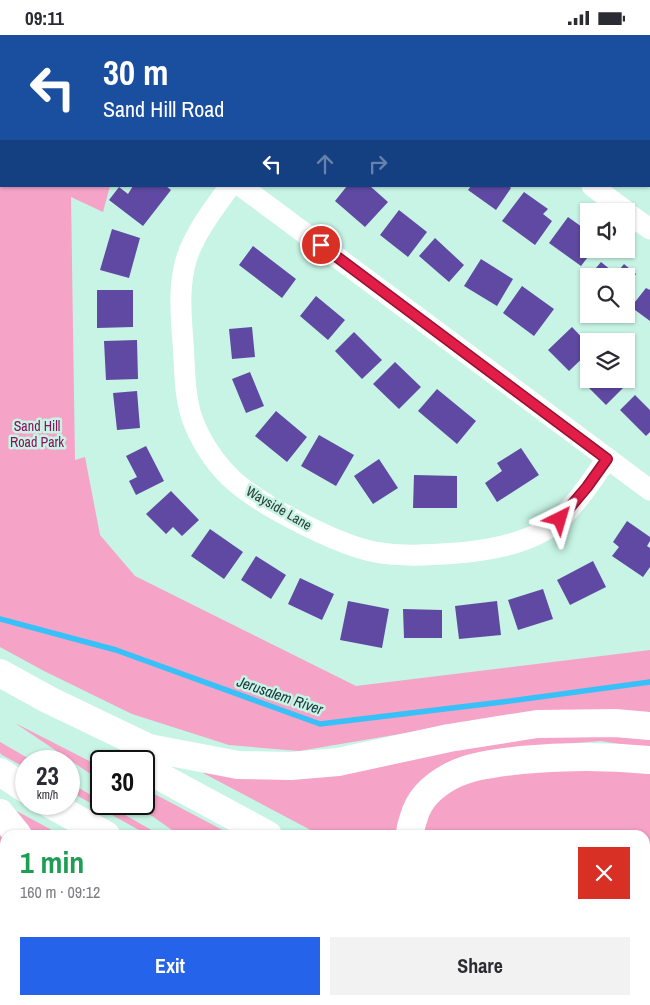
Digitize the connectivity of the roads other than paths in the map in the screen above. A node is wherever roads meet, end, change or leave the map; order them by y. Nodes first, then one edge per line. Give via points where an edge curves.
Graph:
1 (229, 187) edge
2 (242, 187) edge
3 (593, 187) edge
4 (615, 203) edge
5 (635, 218) edge
6 (650, 229) edge
7 (607, 459) junction
8 (650, 490) edge
9 (0, 673) edge
10 (0, 688) edge
11 (650, 726) edge
12 (112, 750) edge
13 (650, 760) edge
14 (0, 772) edge
15 (155, 774) edge
16 (15, 782) edge
17 (0, 813) edge
18 (70, 815) edge
19 (14, 830) edge
20 (97, 830) edge
21 (259, 830) edge
22 (410, 830) edge

1 - 7 street, Wayside Lane via 209,214 187,257 181,312 186,393 192,418 201,439 234,481 264,502 337,539 374,552 419,556 483,551 540,532 560,519
2 - 7 street
3 - 4 street
5 - 6 street
7 - 8 street
9 - 11 main road via 149,748 238,765 291,766 338,762 537,723
10 - 12 main road
13 - 22 main road via 564,756 500,762 467,769 428,791 417,807
14 - 16 main road
15 - 21 main road
17 - 19 main road
18 - 20 main road

